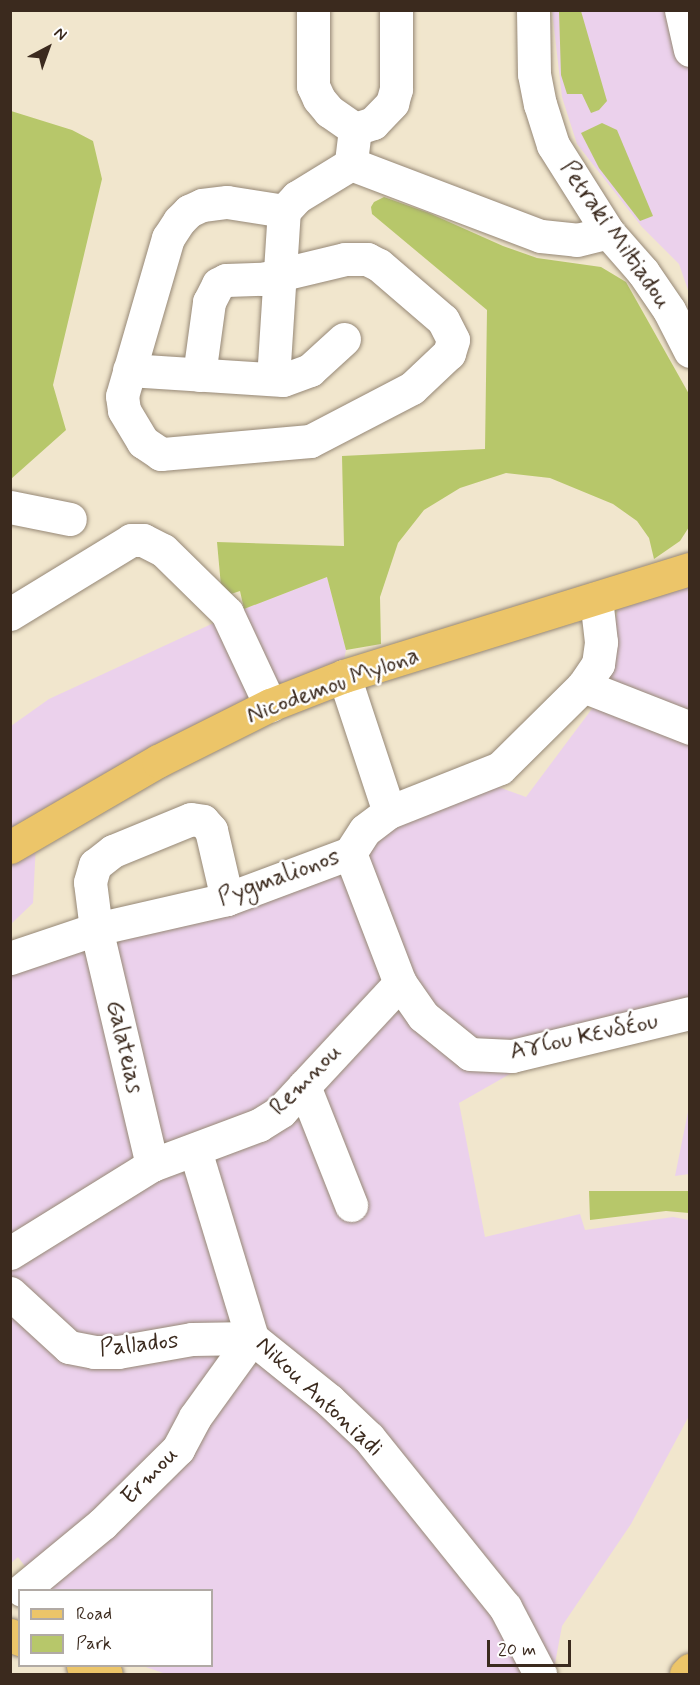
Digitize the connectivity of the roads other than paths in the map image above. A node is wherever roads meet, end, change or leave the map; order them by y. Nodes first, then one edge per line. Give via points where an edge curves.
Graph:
1 (313, 10) edge
2 (396, 10) edge
3 (533, 10) edge
4 (681, 10) edge
5 (690, 50) edge
6 (355, 129) junction
7 (351, 164) junction
8 (284, 211) junction
9 (608, 232) junction
10 (279, 274) junction
11 (344, 339) dead end
12 (690, 351) edge
13 (129, 370) junction
14 (199, 375) junction
15 (273, 379) junction
16 (10, 507) edge
17 (70, 519) dead end
18 (685, 566) edge
19 (596, 598) junction
20 (10, 614) edge
21 (344, 676) junction
22 (583, 686) junction
23 (270, 705) junction
24 (690, 728) edge
25 (388, 812) junction
26 (10, 847) edge
27 (350, 853) junction
28 (227, 899) junction
29 (96, 929) junction
30 (10, 958) edge
31 (400, 983) junction
32 (690, 1013) edge
33 (304, 1086) junction
34 (195, 1150) junction
35 (152, 1165) junction
36 (351, 1205) dead end
37 (10, 1253) edge
38 (10, 1293) edge
39 (252, 1338) junction
40 (23, 1589) edge
41 (88, 1667) edge
42 (690, 1670) edge
43 (106, 1674) edge
44 (540, 1674) edge
45 (686, 1674) edge

1 - 6 street via 313,86 329,111
2 - 6 street via 396,89 392,103 373,123
3 - 9 street, Petraki Miltiadou via 534,74 547,127 568,171
4 - 5 street
6 - 7 street
7 - 8 street via 297,197
7 - 9 street via 541,236 577,240
8 - 10 street
8 - 13 street via 214,202 189,211 179,220 168,238
9 - 12 street, Petraki Miltiadou via 643,272
10 - 13 street via 345,259 368,258 443,320 450,331 452,347 412,388 310,441 161,454 143,442 124,410 122,396
10 - 14 street via 218,284 209,302
10 - 15 street
11 - 15 street via 298,377
13 - 14 street
14 - 15 street
16 - 17 street
18 - 19 main road, Nicodemou Mylona
19 - 21 main road, Nicodemou Mylona
19 - 22 street, Pygmalionos via 601,642 598,664
20 - 23 street via 131,540 143,540 163,550 226,613
21 - 23 main road, Nicodemou Mylona
21 - 25 street
22 - 24 street
22 - 25 street, Pygmalionos via 500,768
23 - 26 main road, Nicodemou Mylona via 158,761
25 - 27 street, Pygmalionos via 365,830
27 - 28 street, Pygmalionos
27 - 31 street
28 - 29 street, Pygmalionos
28 - 29 street, Galateias via 212,830 203,821 191,819 113,851 95,865 90,882
29 - 30 street, Pygmalionos
29 - 35 street, Galateias
31 - 32 street, Αγίου Κενδέου via 423,1016 470,1054 512,1056
31 - 33 street, Remnou
33 - 34 street, Remnou via 281,1111 259,1125
33 - 36 street
34 - 35 street, Remnou
34 - 39 street, Nikou Antoniadi
35 - 37 street, Remnou
38 - 39 street, Pallados via 69,1347 94,1352 118,1352 192,1339
39 - 40 street, Ermou via 195,1417 178,1449 102,1524
39 - 44 street, Nikou Antoniadi via 369,1438 506,1607
41 - 43 main road
42 - 45 main road

